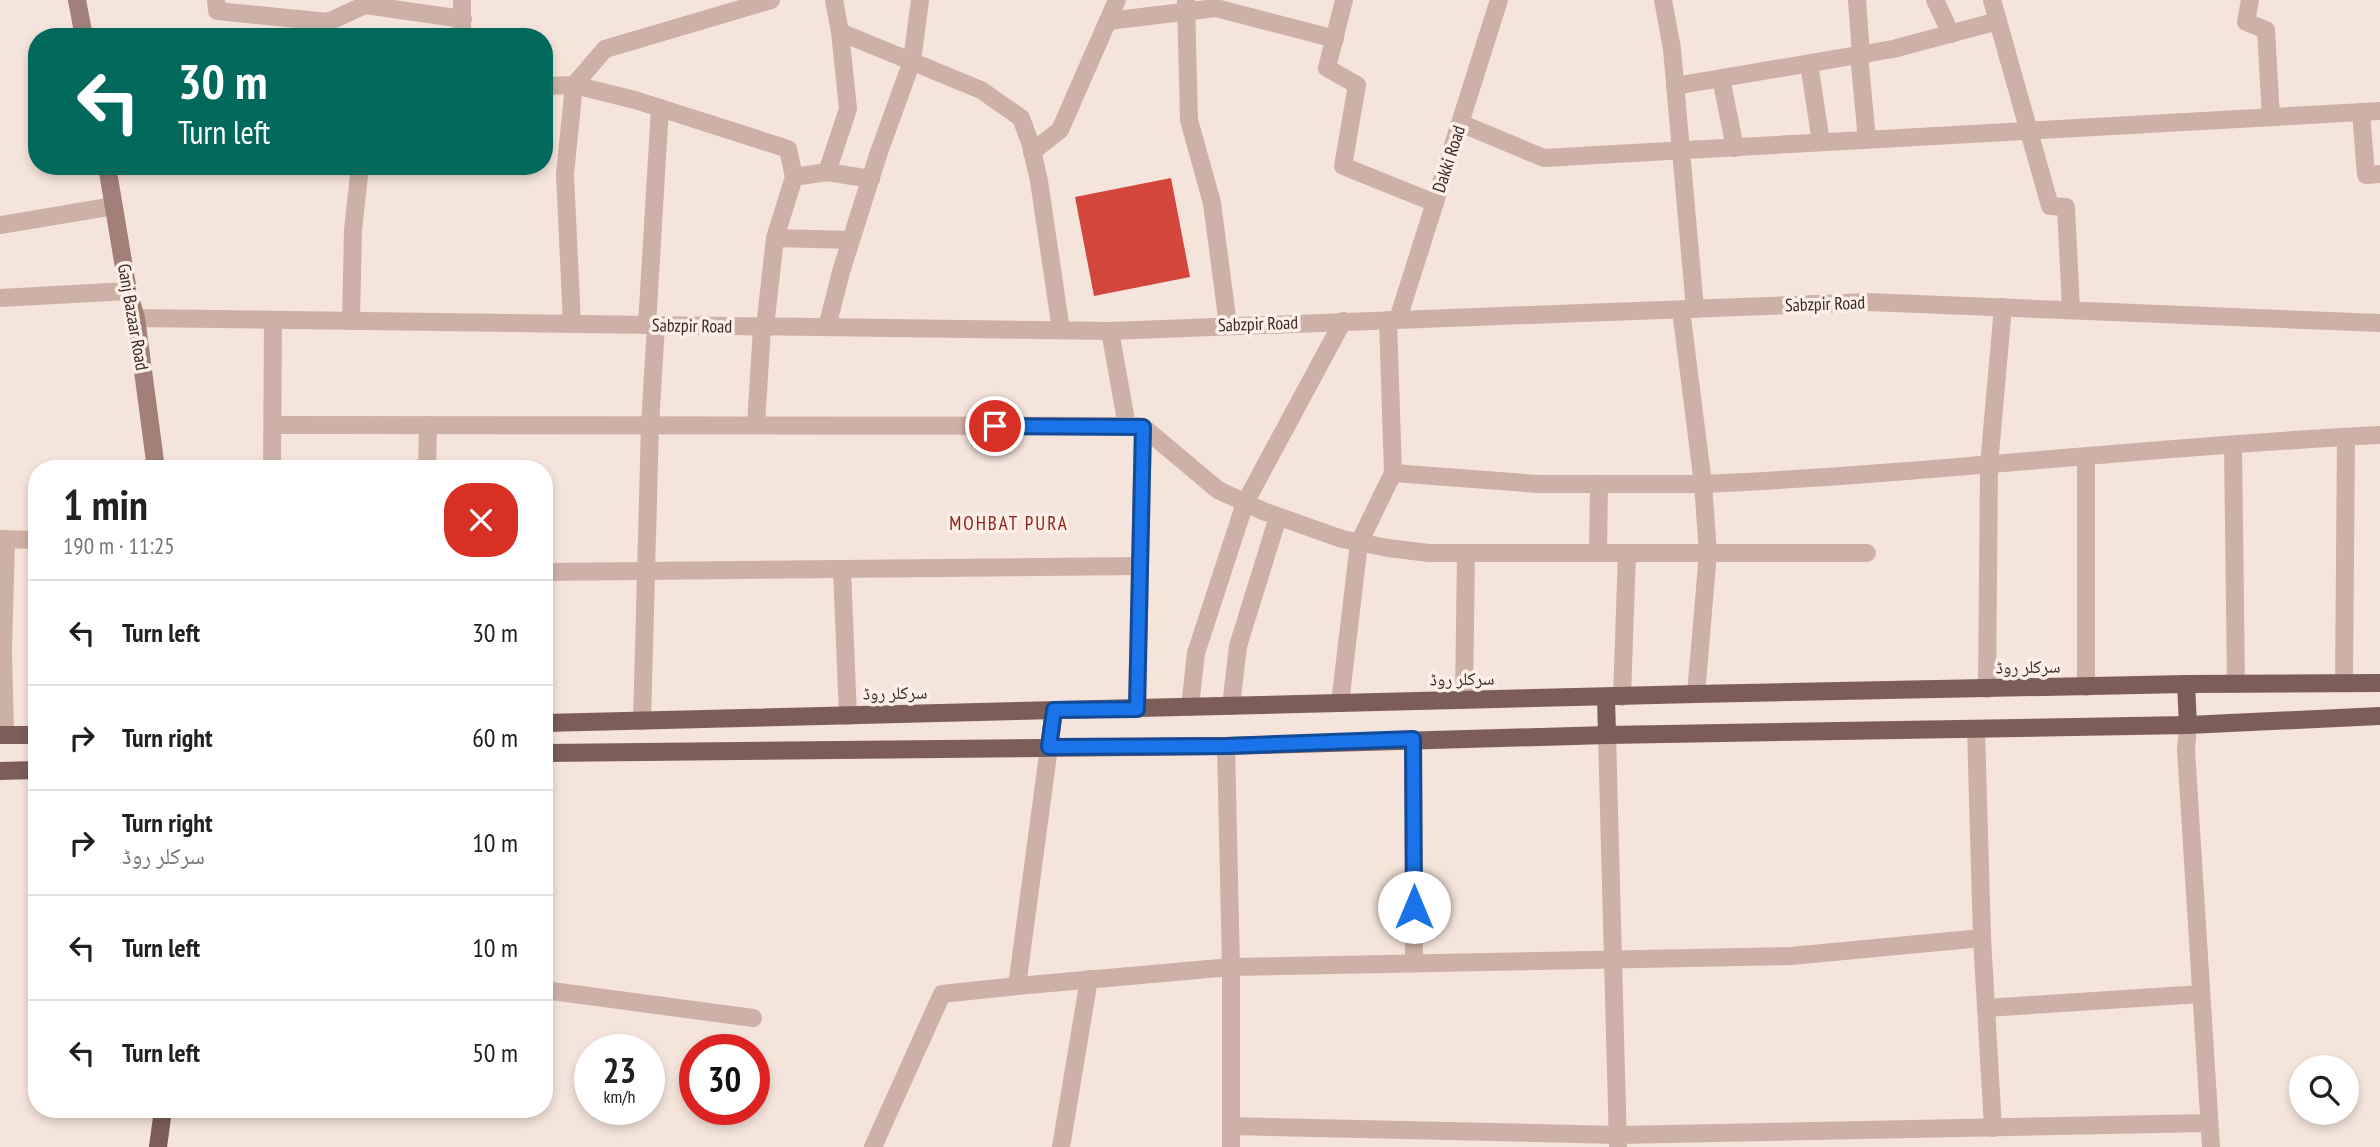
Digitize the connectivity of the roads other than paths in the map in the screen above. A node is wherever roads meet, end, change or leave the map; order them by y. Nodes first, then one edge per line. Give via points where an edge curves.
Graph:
1 (77, 0) edge
2 (216, 0) edge
3 (462, 0) edge
4 (771, 0) edge
5 (834, 0) edge
6 (920, 0) edge
7 (1117, 0) edge
8 (1259, 0) edge
9 (1344, 0) edge
10 (1499, 0) edge
11 (1663, 0) edge
12 (1857, 0) edge
13 (1935, 0) edge
14 (1992, 0) edge
15 (2249, 0) edge
16 (1186, 6) edge
17 (1258, 19) junction
18 (1108, 21) junction
19 (1998, 22) junction
20 (82, 28) edge
21 (463, 28) edge
22 (840, 32) junction
23 (1951, 34) junction
24 (1335, 39) junction
25 (1860, 55) junction
26 (912, 61) junction
27 (1809, 64) junction
28 (1721, 78) junction
29 (574, 85) junction
30 (553, 86) edge
31 (1675, 86) junction
32 (660, 108) junction
33 (2380, 111) edge
34 (2361, 112) junction
35 (2271, 117) junction
36 (1460, 123) junction
37 (2029, 131) junction
38 (1867, 140) junction
39 (1821, 142) junction
40 (1735, 148) junction
41 (1681, 150) junction
42 (1032, 152) junction
43 (827, 172) junction
44 (2380, 174) edge
45 (109, 175) edge
46 (359, 175) edge
47 (794, 177) junction
48 (871, 179) junction
49 (1435, 203) junction
50 (114, 206) junction
51 (0, 225) edge
52 (775, 239) junction
53 (851, 240) junction
54 (128, 291) junction
55 (0, 298) edge
56 (2003, 307) junction
57 (1688, 309) junction
58 (2071, 309) junction
59 (136, 318) junction
60 (1393, 319) junction
61 (274, 320) junction
62 (351, 321) junction
63 (1343, 321) junction
64 (2380, 323) edge
65 (572, 324) junction
66 (651, 325) junction
67 (1228, 325) junction
68 (764, 327) junction
69 (827, 327) junction
70 (1061, 330) junction
71 (1110, 331) junction
72 (273, 425) junction
73 (428, 425) junction
74 (650, 425) junction
75 (756, 425) junction
76 (1135, 426) junction
77 (2380, 435) edge
78 (2346, 437) junction
79 (2233, 445) junction
80 (2086, 458) junction
81 (155, 460) edge
82 (272, 460) edge
83 (428, 460) edge
84 (1989, 465) junction
85 (1394, 473) junction
86 (1599, 484) junction
87 (1703, 484) junction
88 (1245, 503) junction
89 (1278, 517) junction
90 (3, 540) edge
91 (28, 540) edge
92 (1359, 543) junction
93 (1466, 553) junction
94 (1598, 553) junction
95 (1627, 553) junction
96 (1708, 553) junction
97 (1867, 553) dead end
98 (1140, 566) junction
99 (842, 570) junction
100 (648, 571) junction
101 (553, 572) edge
102 (2344, 683) junction
103 (2380, 683) edge
104 (2186, 684) junction
105 (2235, 684) junction
106 (2086, 687) junction
107 (1987, 689) junction
108 (1696, 694) junction
109 (1614, 697) junction
110 (1464, 700) junction
111 (1340, 703) junction
112 (1231, 706) junction
113 (1190, 707) junction
114 (1137, 709) junction
115 (1054, 710) junction
116 (848, 716) junction
117 (2380, 716) edge
118 (642, 721) junction
119 (553, 723) edge
120 (2188, 725) junction
121 (1976, 729) junction
122 (2, 735) edge
123 (28, 735) edge
124 (1607, 735) junction
125 (1413, 739) junction
126 (1226, 746) junction
127 (1049, 747) junction
128 (553, 753) edge
129 (28, 769) edge
130 (0, 771) edge
131 (1982, 938) junction
132 (1613, 959) junction
133 (1414, 963) junction
134 (1231, 967) junction
135 (1089, 979) junction
136 (1017, 986) junction
137 (553, 991) edge
138 (2201, 994) junction
139 (1986, 1008) junction
140 (753, 1018) dead end
141 (162, 1118) edge
142 (2209, 1123) junction
143 (1231, 1126) junction
144 (1993, 1128) junction
145 (1618, 1141) edge
146 (158, 1147) edge
147 (873, 1147) edge
148 (1061, 1147) edge
149 (1231, 1147) edge
150 (2211, 1147) edge

1 - 20 street
2 - 21 street via 217,11 328,22 365,5
3 - 21 street
4 - 29 street via 605,49
5 - 22 street
6 - 26 street
7 - 18 street
8 - 17 street
9 - 24 street
10 - 36 street, Dakki Road
11 - 31 street
12 - 25 street
13 - 23 street
14 - 19 street
15 - 35 street via 2246,22 2266,30
16 - 17 street
16 - 18 street
16 - 67 street via 1189,121 1212,203
17 - 24 street
18 - 42 street via 1060,130
19 - 23 street
19 - 37 street
22 - 26 street
22 - 43 street via 848,109
23 - 25 street
24 - 49 street via 1327,68 1357,85 1343,166
25 - 27 street
25 - 38 street
26 - 42 street via 981,90 1021,118
26 - 48 street
27 - 28 street
27 - 39 street
28 - 31 street
28 - 40 street
29 - 30 street
29 - 32 street
29 - 65 street via 565,174
31 - 41 street
32 - 47 street via 788,149
32 - 66 street
33 - 34 street
34 - 35 street
34 - 44 street via 2366,175
35 - 37 street
36 - 41 street via 1544,158
36 - 49 street, Dakki Road
37 - 38 street
37 - 58 street via 2050,206 2066,207
38 - 39 street
39 - 40 street
40 - 41 street
41 - 57 street
42 - 70 street
43 - 47 street
43 - 48 street
45 - 50 street, Ganj Bazaar Road
46 - 62 street
47 - 52 street
48 - 53 street
49 - 60 street, Dakki Road
50 - 51 street
50 - 54 street, Ganj Bazaar Road
52 - 53 street
52 - 68 street
53 - 69 street
54 - 55 street
54 - 59 street, Ganj Bazaar Road
56 - 57 street, Sabzpir Road via 1869,302
56 - 58 street, Sabzpir Road
56 - 84 street
57 - 60 street, Sabzpir Road
57 - 87 street
58 - 64 street, Sabzpir Road
59 - 61 street, Sabzpir Road
59 - 81 street, Ganj Bazaar Road
60 - 63 street, Sabzpir Road
60 - 85 street, Dakki Road
61 - 62 street, Sabzpir Road
61 - 72 street
62 - 65 street, Sabzpir Road
63 - 67 street, Sabzpir Road
63 - 88 street
65 - 66 street, Sabzpir Road
66 - 68 street, Sabzpir Road
66 - 74 street
67 - 71 street, Sabzpir Road
68 - 69 street, Sabzpir Road
68 - 75 street
69 - 70 street, Sabzpir Road
70 - 71 street, Sabzpir Road
71 - 76 street
72 - 73 street
72 - 82 street
73 - 74 street
73 - 83 street
74 - 75 street
74 - 100 street
75 - 76 street
76 - 88 street via 1218,490
76 - 98 street
77 - 78 street
78 - 79 street
78 - 102 street
79 - 80 street
79 - 105 street
80 - 84 street
80 - 106 street
84 - 87 street
84 - 107 street
85 - 86 street
85 - 92 street
86 - 87 street
86 - 94 street
87 - 96 street
88 - 89 street
88 - 113 street via 1196,653
89 - 92 street
89 - 112 street via 1238,646
90 - 91 street
90 - 122 street
92 - 93 street
92 - 111 street
93 - 94 street
93 - 110 street
94 - 95 street
95 - 96 street
95 - 109 street
96 - 97 street
96 - 108 street
98 - 99 street
98 - 114 street
99 - 100 street
99 - 116 street
100 - 101 street
100 - 118 street
102 - 103 main road, سرکلر روڈ
102 - 105 main road, سرکلر روڈ
104 - 105 main road, سرکلر روڈ
104 - 106 main road, سرکلر روڈ
104 - 120 main road
106 - 107 main road, سرکلر روڈ
107 - 108 main road, سرکلر روڈ
108 - 109 main road, سرکلر روڈ
109 - 110 main road, سرکلر روڈ
109 - 124 main road
110 - 111 main road, سرکلر روڈ
111 - 112 main road, سرکلر روڈ
112 - 113 main road, سرکلر روڈ
113 - 114 main road, سرکلر روڈ
114 - 115 main road, سرکلر روڈ
115 - 116 main road, سرکلر روڈ
115 - 127 main road
116 - 118 main road, سرکلر روڈ
117 - 120 main road
118 - 119 main road, سرکلر روڈ
120 - 121 main road
120 - 138 street
121 - 124 main road
121 - 131 street
122 - 123 main road
124 - 125 main road
124 - 132 street
125 - 126 main road
125 - 133 street
126 - 127 main road
126 - 134 street
127 - 128 main road
127 - 136 street
129 - 130 main road
131 - 132 street via 1791,956
131 - 139 street
132 - 133 street
132 - 145 street
133 - 134 street
134 - 135 street
134 - 143 street
135 - 136 street
135 - 148 street
136 - 147 street via 942,993
137 - 140 street
138 - 139 street
138 - 142 street
139 - 144 street
141 - 146 main road
142 - 144 street
142 - 150 street
143 - 145 street
143 - 149 street
144 - 145 street

